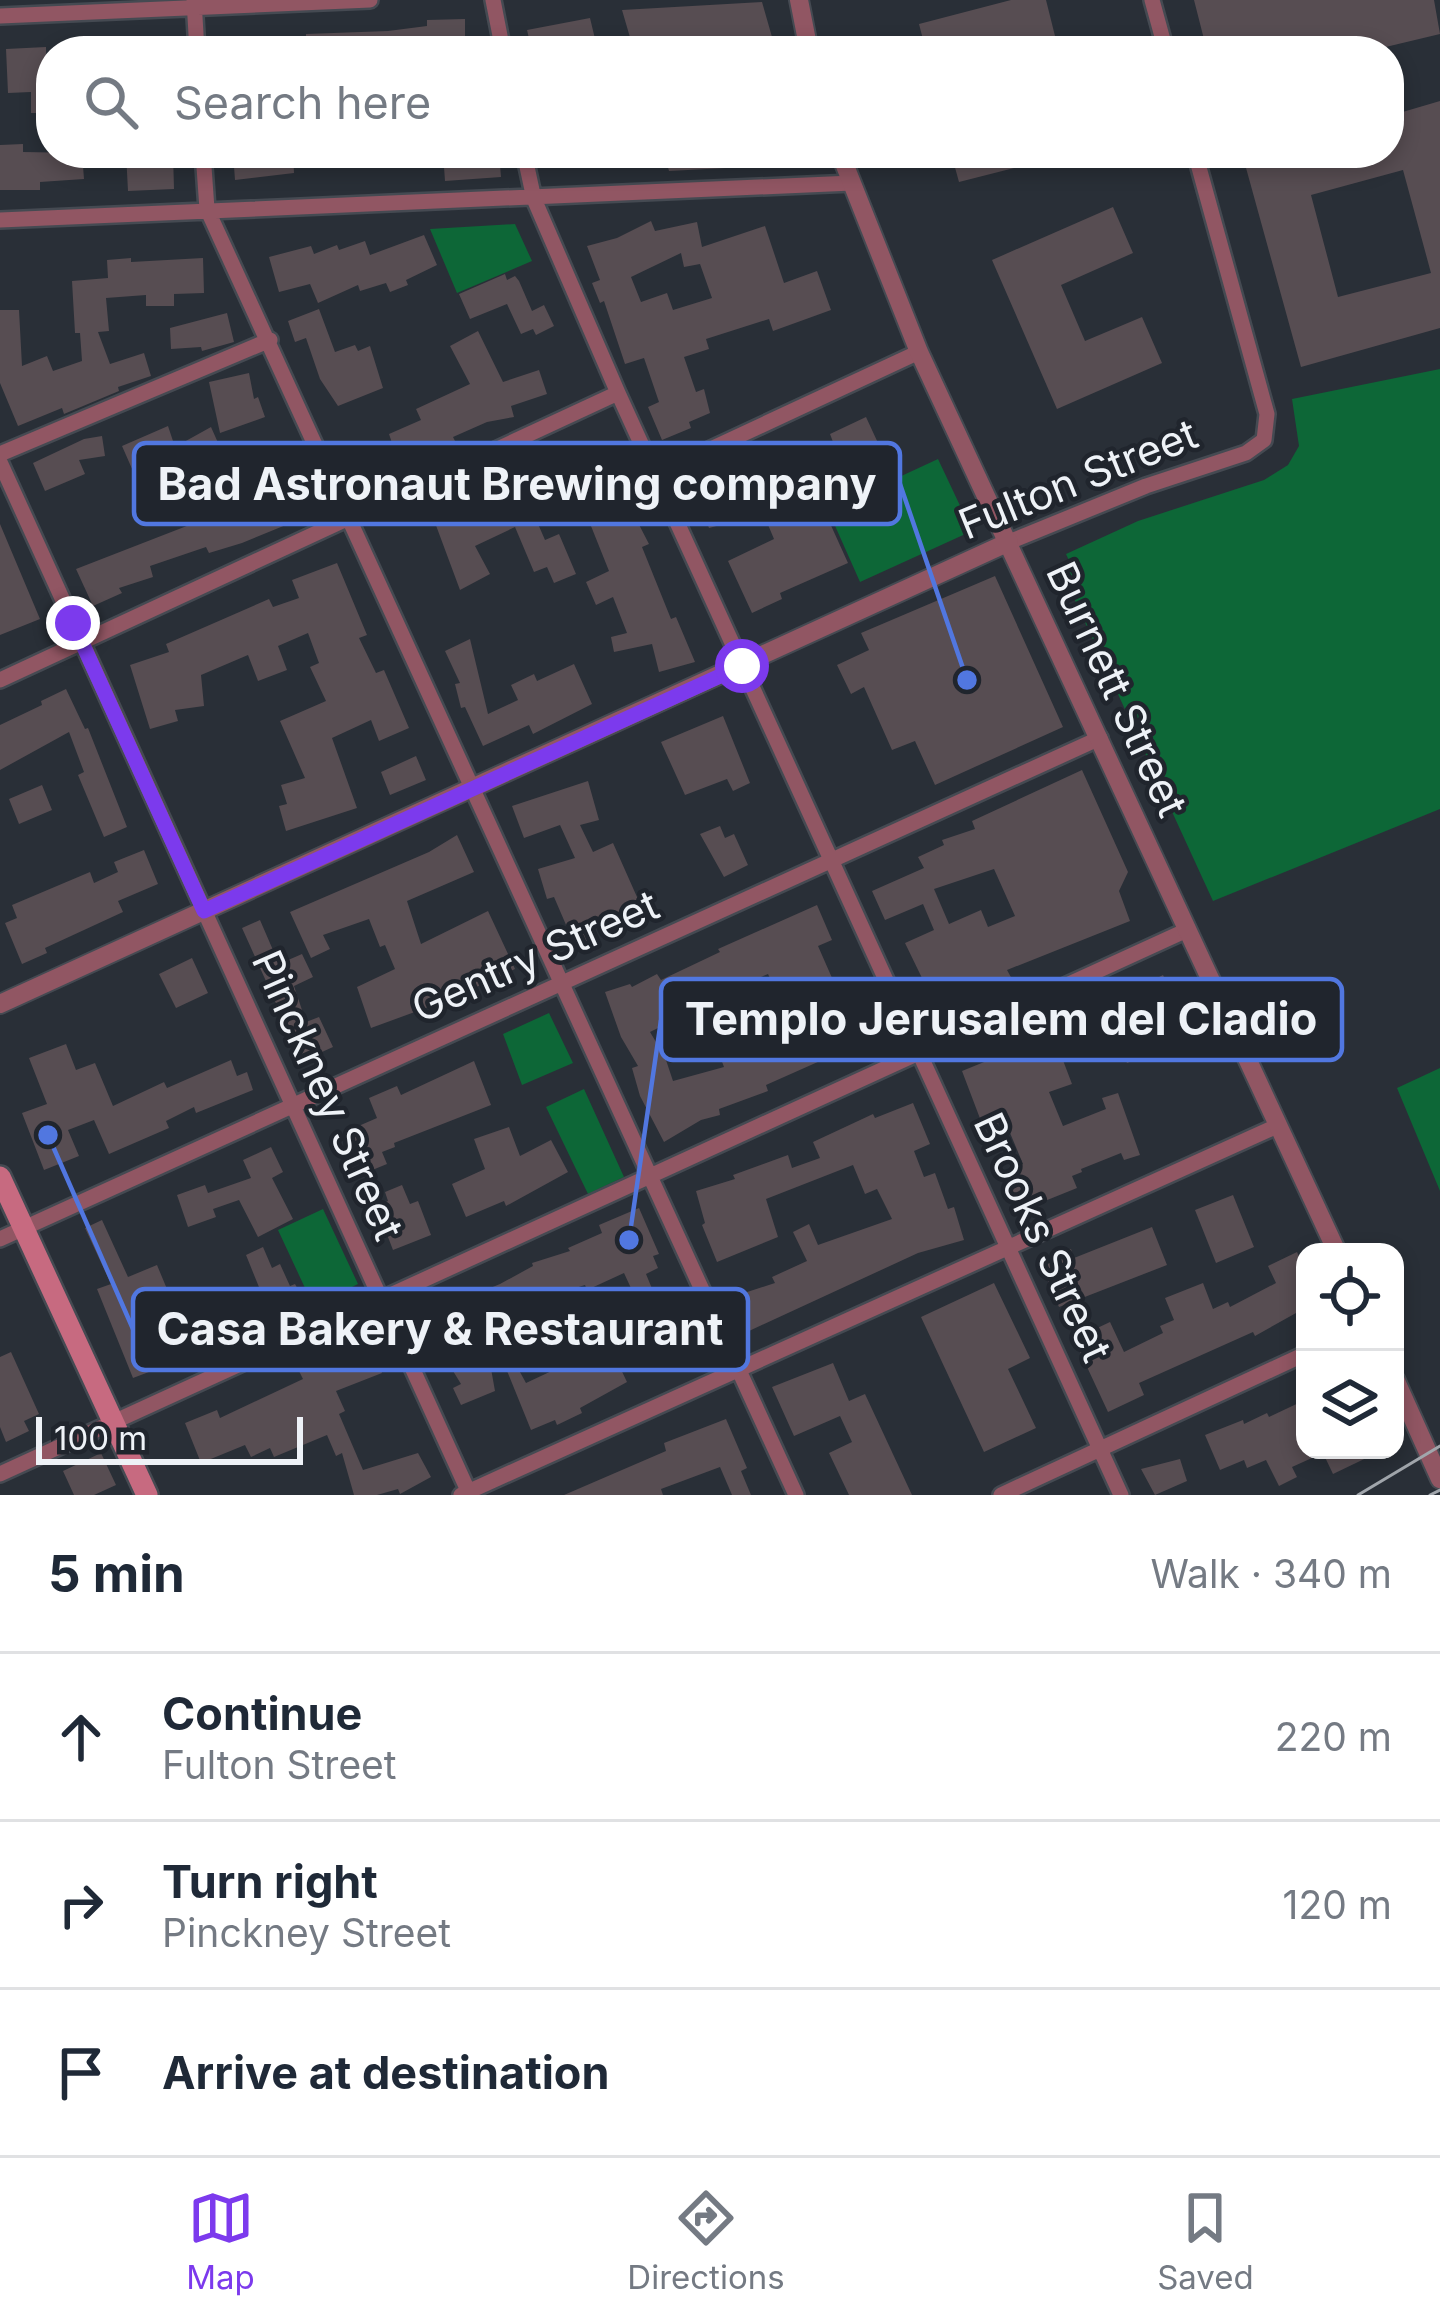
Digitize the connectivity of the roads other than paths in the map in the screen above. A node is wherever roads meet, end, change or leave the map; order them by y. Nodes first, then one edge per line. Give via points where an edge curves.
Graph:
1 (370, 0) edge
2 (493, 0) edge
3 (800, 0) edge
4 (1152, 0) edge
5 (194, 4) edge
6 (0, 16) edge
7 (196, 36) edge
8 (500, 36) edge
9 (806, 36) edge
10 (1162, 36) edge
11 (204, 168) edge
12 (527, 168) edge
13 (846, 168) edge
14 (1199, 168) edge
15 (852, 183) junction
16 (534, 199) junction
17 (207, 209) junction
18 (0, 220) edge
19 (270, 340) junction
20 (919, 352) junction
21 (618, 393) junction
22 (0, 458) edge
23 (656, 474) junction
24 (352, 519) junction
25 (1009, 542) junction
26 (82, 642) junction
27 (742, 666) junction
28 (0, 680) edge
29 (1100, 738) junction
30 (474, 788) junction
31 (831, 863) junction
32 (204, 911) junction
33 (1187, 930) junction
34 (562, 982) junction
35 (0, 1004) edge
36 (918, 1052) junction
37 (293, 1105) junction
38 (1277, 1126) junction
39 (650, 1174) junction
40 (0, 1177) edge
41 (24, 1229) junction
42 (0, 1239) edge
43 (1333, 1243) edge
44 (1007, 1247) junction
45 (380, 1298) junction
46 (1296, 1358) edge
47 (738, 1368) junction
48 (1404, 1399) edge
49 (113, 1422) junction
50 (1099, 1447) junction
51 (0, 1474) edge
52 (1440, 1479) edge
53 (466, 1494) edge
54 (147, 1495) edge
55 (796, 1495) edge
56 (1001, 1495) edge
57 (1121, 1495) edge

1 - 5 street
2 - 8 street
3 - 9 street
4 - 10 street
5 - 6 street
5 - 7 street
11 - 17 street
12 - 16 street, Brooks Street
13 - 15 street, Burnett Street
14 - 25 street, Fulton Street via 1267,414 1264,440
15 - 16 street
15 - 20 street, Burnett Street
16 - 17 street
16 - 21 street, Brooks Street
17 - 18 street
17 - 19 street
19 - 22 street
19 - 24 street
20 - 23 street
20 - 25 street, Burnett Street
21 - 23 street, Brooks Street
21 - 24 street
22 - 26 street, Pinckney Street
23 - 27 street, Brooks Street
24 - 26 street
24 - 30 street
25 - 27 street, Fulton Street
25 - 29 street, Burnett Street
26 - 28 street
26 - 32 street, Pinckney Street
27 - 30 street, Fulton Street
27 - 31 street, Brooks Street
29 - 31 street, Gentry Street
29 - 33 street, Burnett Street
30 - 32 street, Fulton Street
30 - 34 street
31 - 34 street, Gentry Street
31 - 36 street, Brooks Street
32 - 35 street, Fulton Street
32 - 37 street, Pinckney Street
33 - 36 street
33 - 38 street, Burnett Street
34 - 37 street, Gentry Street
34 - 39 street
36 - 39 street
36 - 44 street, Brooks Street
37 - 41 street, Gentry Street
37 - 45 street, Pinckney Street
38 - 43 street, Burnett Street
38 - 44 street
39 - 45 street
39 - 47 street
40 - 41 main road
41 - 42 street, Gentry Street
41 - 49 main road
44 - 47 street
44 - 50 street, Brooks Street
45 - 49 street
45 - 53 street, Pinckney Street
46 - 50 street
47 - 53 street
47 - 55 street
48 - 52 street
49 - 51 street
49 - 54 main road
50 - 56 street
50 - 57 street, Brooks Street

